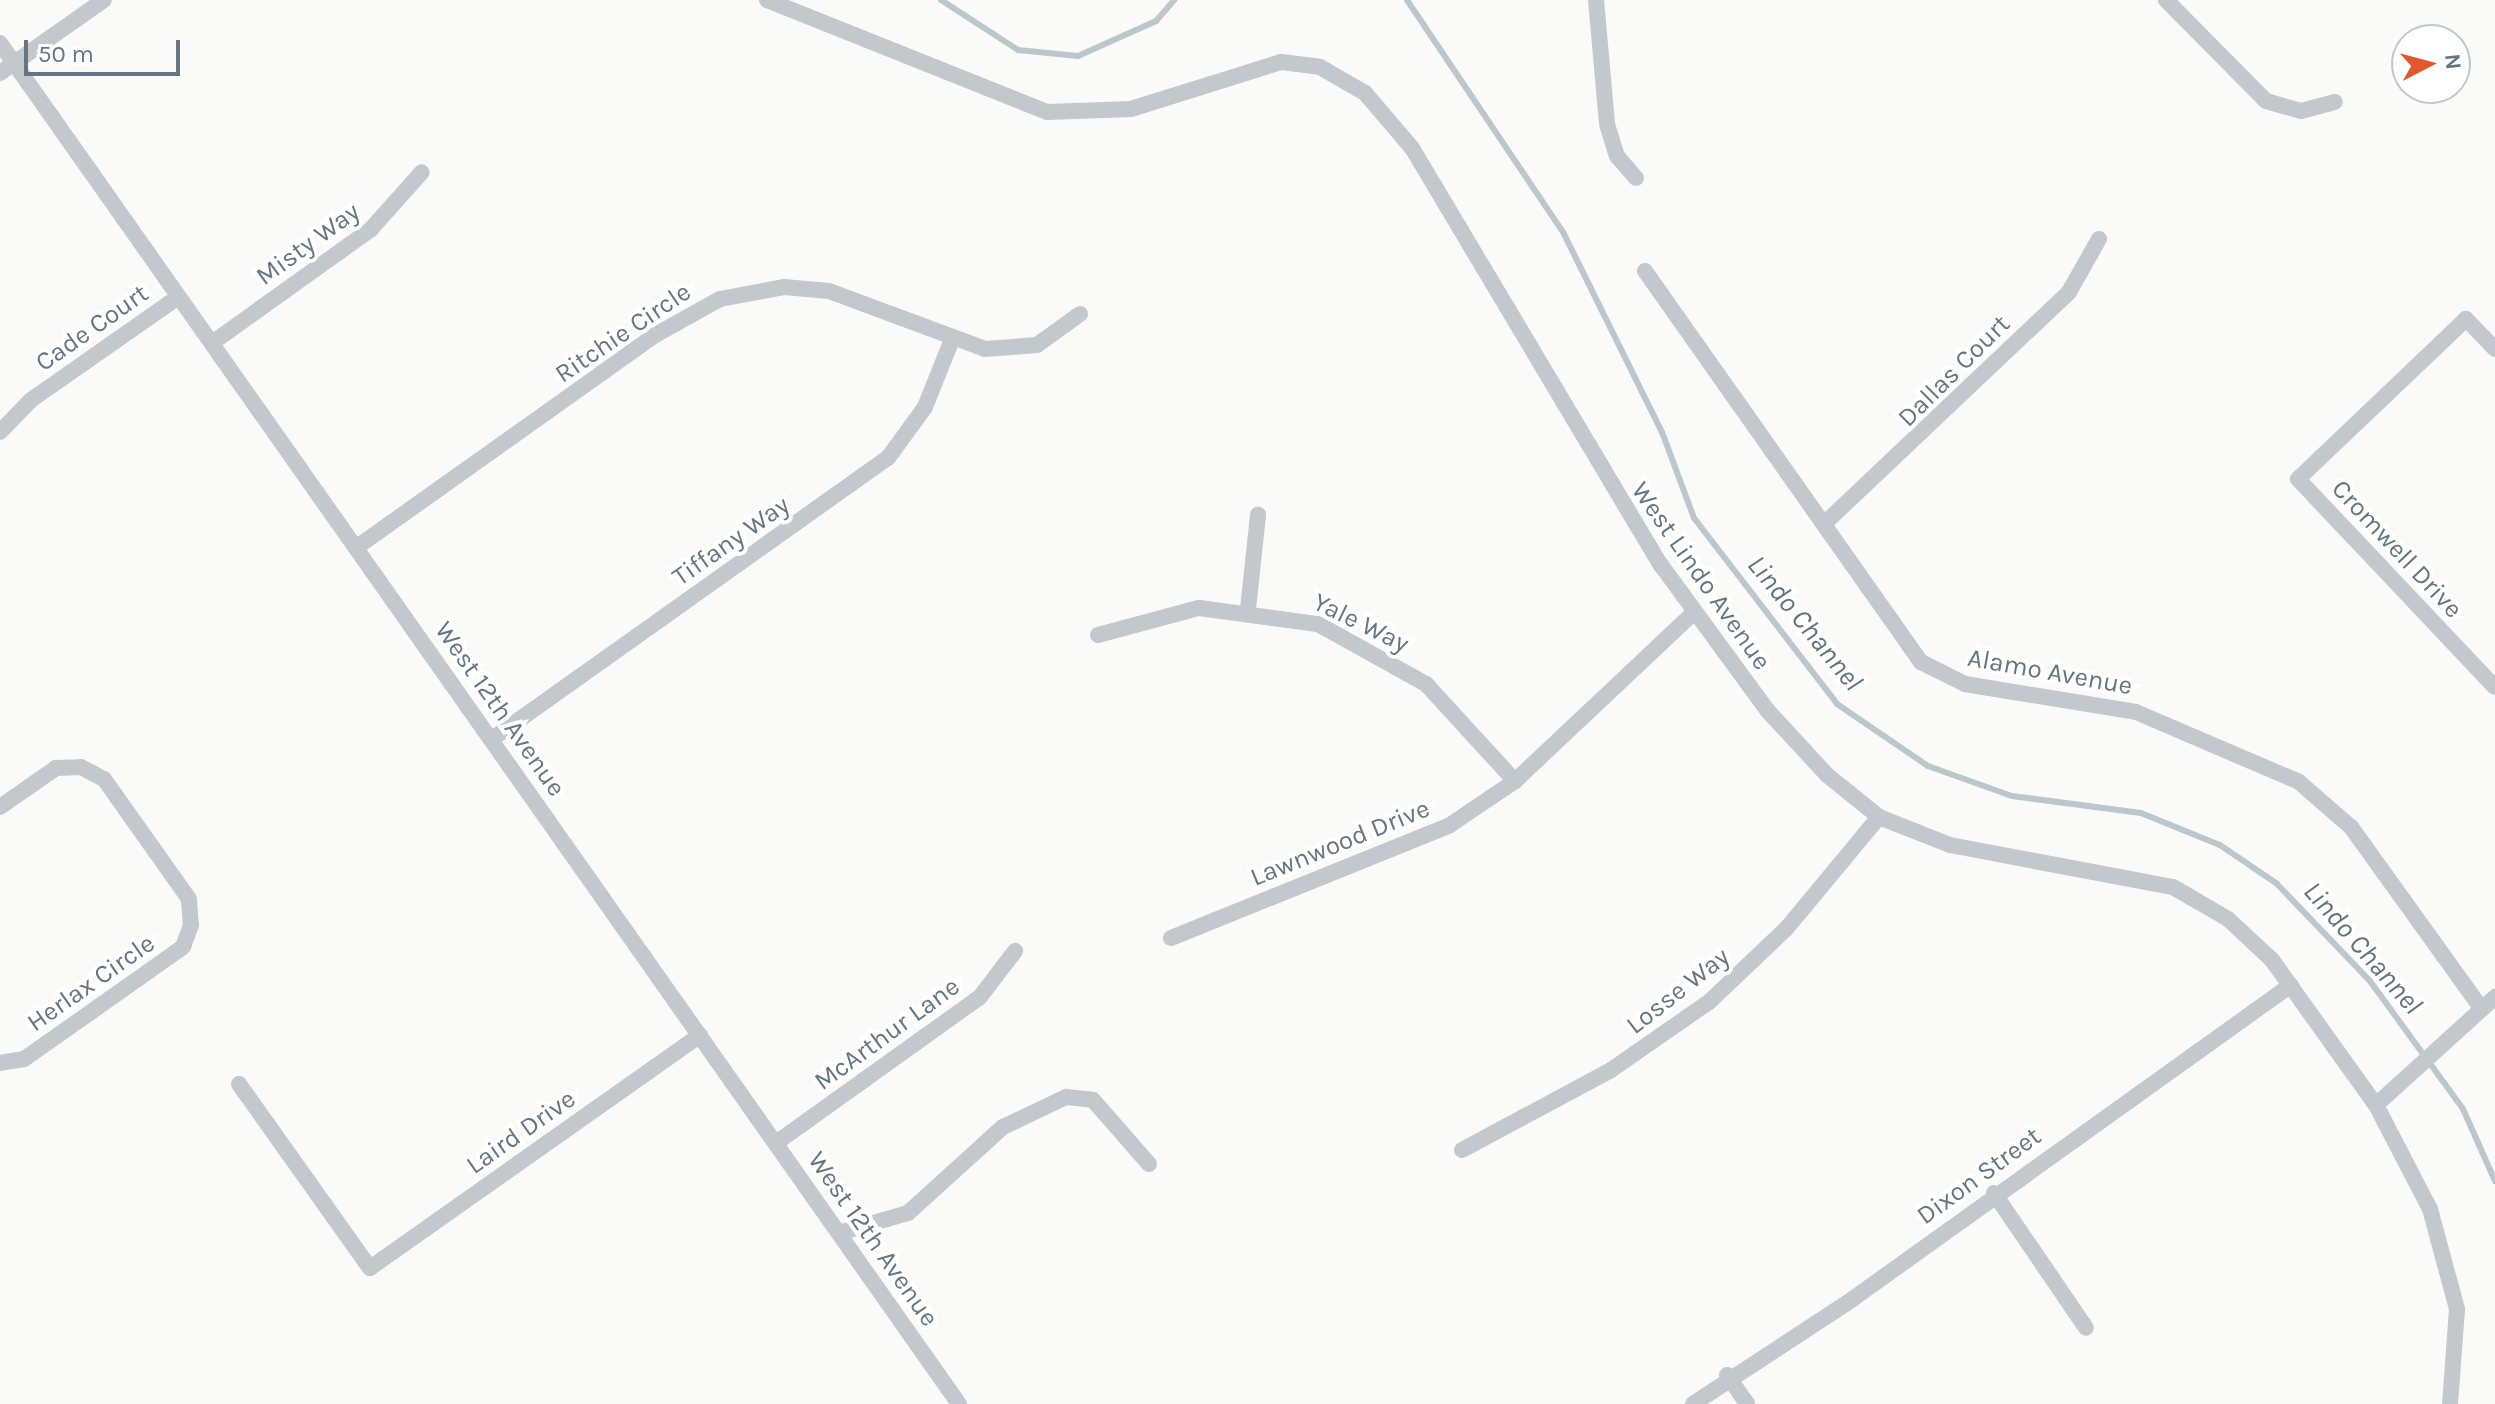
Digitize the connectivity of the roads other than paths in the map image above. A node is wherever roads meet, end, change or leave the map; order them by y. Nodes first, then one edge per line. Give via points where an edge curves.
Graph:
1 (104, 0) edge
2 (767, 0) edge
3 (1596, 0) edge
4 (2166, 0) edge
5 (0, 43) edge
6 (7, 68) edge
7 (2335, 102) dead end
8 (422, 172) dead end
9 (1636, 178) dead end
10 (2099, 239) dead end
11 (1645, 271) dead end
12 (178, 297) junction
13 (1080, 314) dead end
14 (951, 342) junction
15 (212, 343) junction
16 (2495, 349) edge
17 (0, 432) edge
18 (1258, 515) dead end
19 (1825, 523) junction
20 (357, 547) junction
21 (1248, 609) junction
22 (1693, 613) junction
23 (1098, 635) dead end
24 (2495, 687) edge
25 (492, 739) junction
26 (1515, 781) junction
27 (0, 807) edge
28 (1879, 817) junction
29 (1171, 938) dead end
30 (1015, 951) dead end
31 (2291, 985) junction
32 (2495, 997) edge
33 (2482, 1009) junction
34 (700, 1035) junction
35 (0, 1063) edge
36 (239, 1084) dead end
37 (2376, 1105) junction
38 (776, 1143) junction
39 (1462, 1150) dead end
40 (1149, 1164) dead end
41 (1994, 1193) junction
42 (839, 1233) junction
43 (2086, 1328) dead end
44 (1727, 1375) junction
45 (959, 1404) edge
46 (1693, 1404) edge
47 (1747, 1404) edge
48 (2450, 1404) edge

1 - 6 street
2 - 22 street, West Lindo Avenue via 1047,112 1131,109 1269,63 1320,67 1354,84 1412,148 1554,396
3 - 9 street via 1607,124 1617,156
4 - 7 street via 2266,101 2301,111
5 - 6 street, West 12th Avenue
6 - 12 street, West 12th Avenue
8 - 15 street, Misty Way via 371,229
10 - 19 street, Dallas Court via 2069,292
11 - 19 street, Alamo Avenue
12 - 15 street, West 12th Avenue
12 - 17 street, Cade Court via 31,400
13 - 14 street, Ritchie Circle via 1051,339 1021,349
14 - 20 street, Ritchie Circle via 829,291 784,287 720,299 657,334
14 - 25 street, Tiffany Way via 915,426 888,458
15 - 20 street, West 12th Avenue
16 - 24 street, Cromwell Drive via 2466,319 2298,479
18 - 21 street
19 - 33 street, Alamo Avenue via 1902,641 1931,670 1965,684 2136,712 2321,796 2369,850
20 - 25 street, West 12th Avenue
21 - 23 street, Yale Way via 1177,610
21 - 26 street, Yale Way via 1318,624 1406,671 1458,713
22 - 26 street, Lawnwood Drive
22 - 28 street, West Lindo Avenue via 1795,742
25 - 34 street, West 12th Avenue
26 - 29 street, Lawnwood Drive via 1428,837
27 - 35 street, Herlax Circle via 56,768 81,767 104,779 189,899 191,925 183,947 24,1059
28 - 31 street, West Lindo Avenue via 1989,856 2125,873 2173,887 2239,927
28 - 39 street, Losse Way via 1776,940 1709,1002 1611,1070
30 - 38 street, McArthur Lane via 980,997
31 - 37 street, West Lindo Avenue
31 - 41 street, Dixon Street
32 - 33 street
33 - 37 street
34 - 36 street, Laird Drive via 370,1268
34 - 38 street, West 12th Avenue
37 - 48 street, West Lindo Avenue via 2421,1185 2449,1264 2458,1325
38 - 42 street, West 12th Avenue
40 - 42 street via 1093,1100 1066,1097 1003,1127 908,1213
41 - 43 street
41 - 44 street, Dixon Street via 1847,1303
42 - 45 street, West 12th Avenue
44 - 46 street, Dixon Street
44 - 47 street

